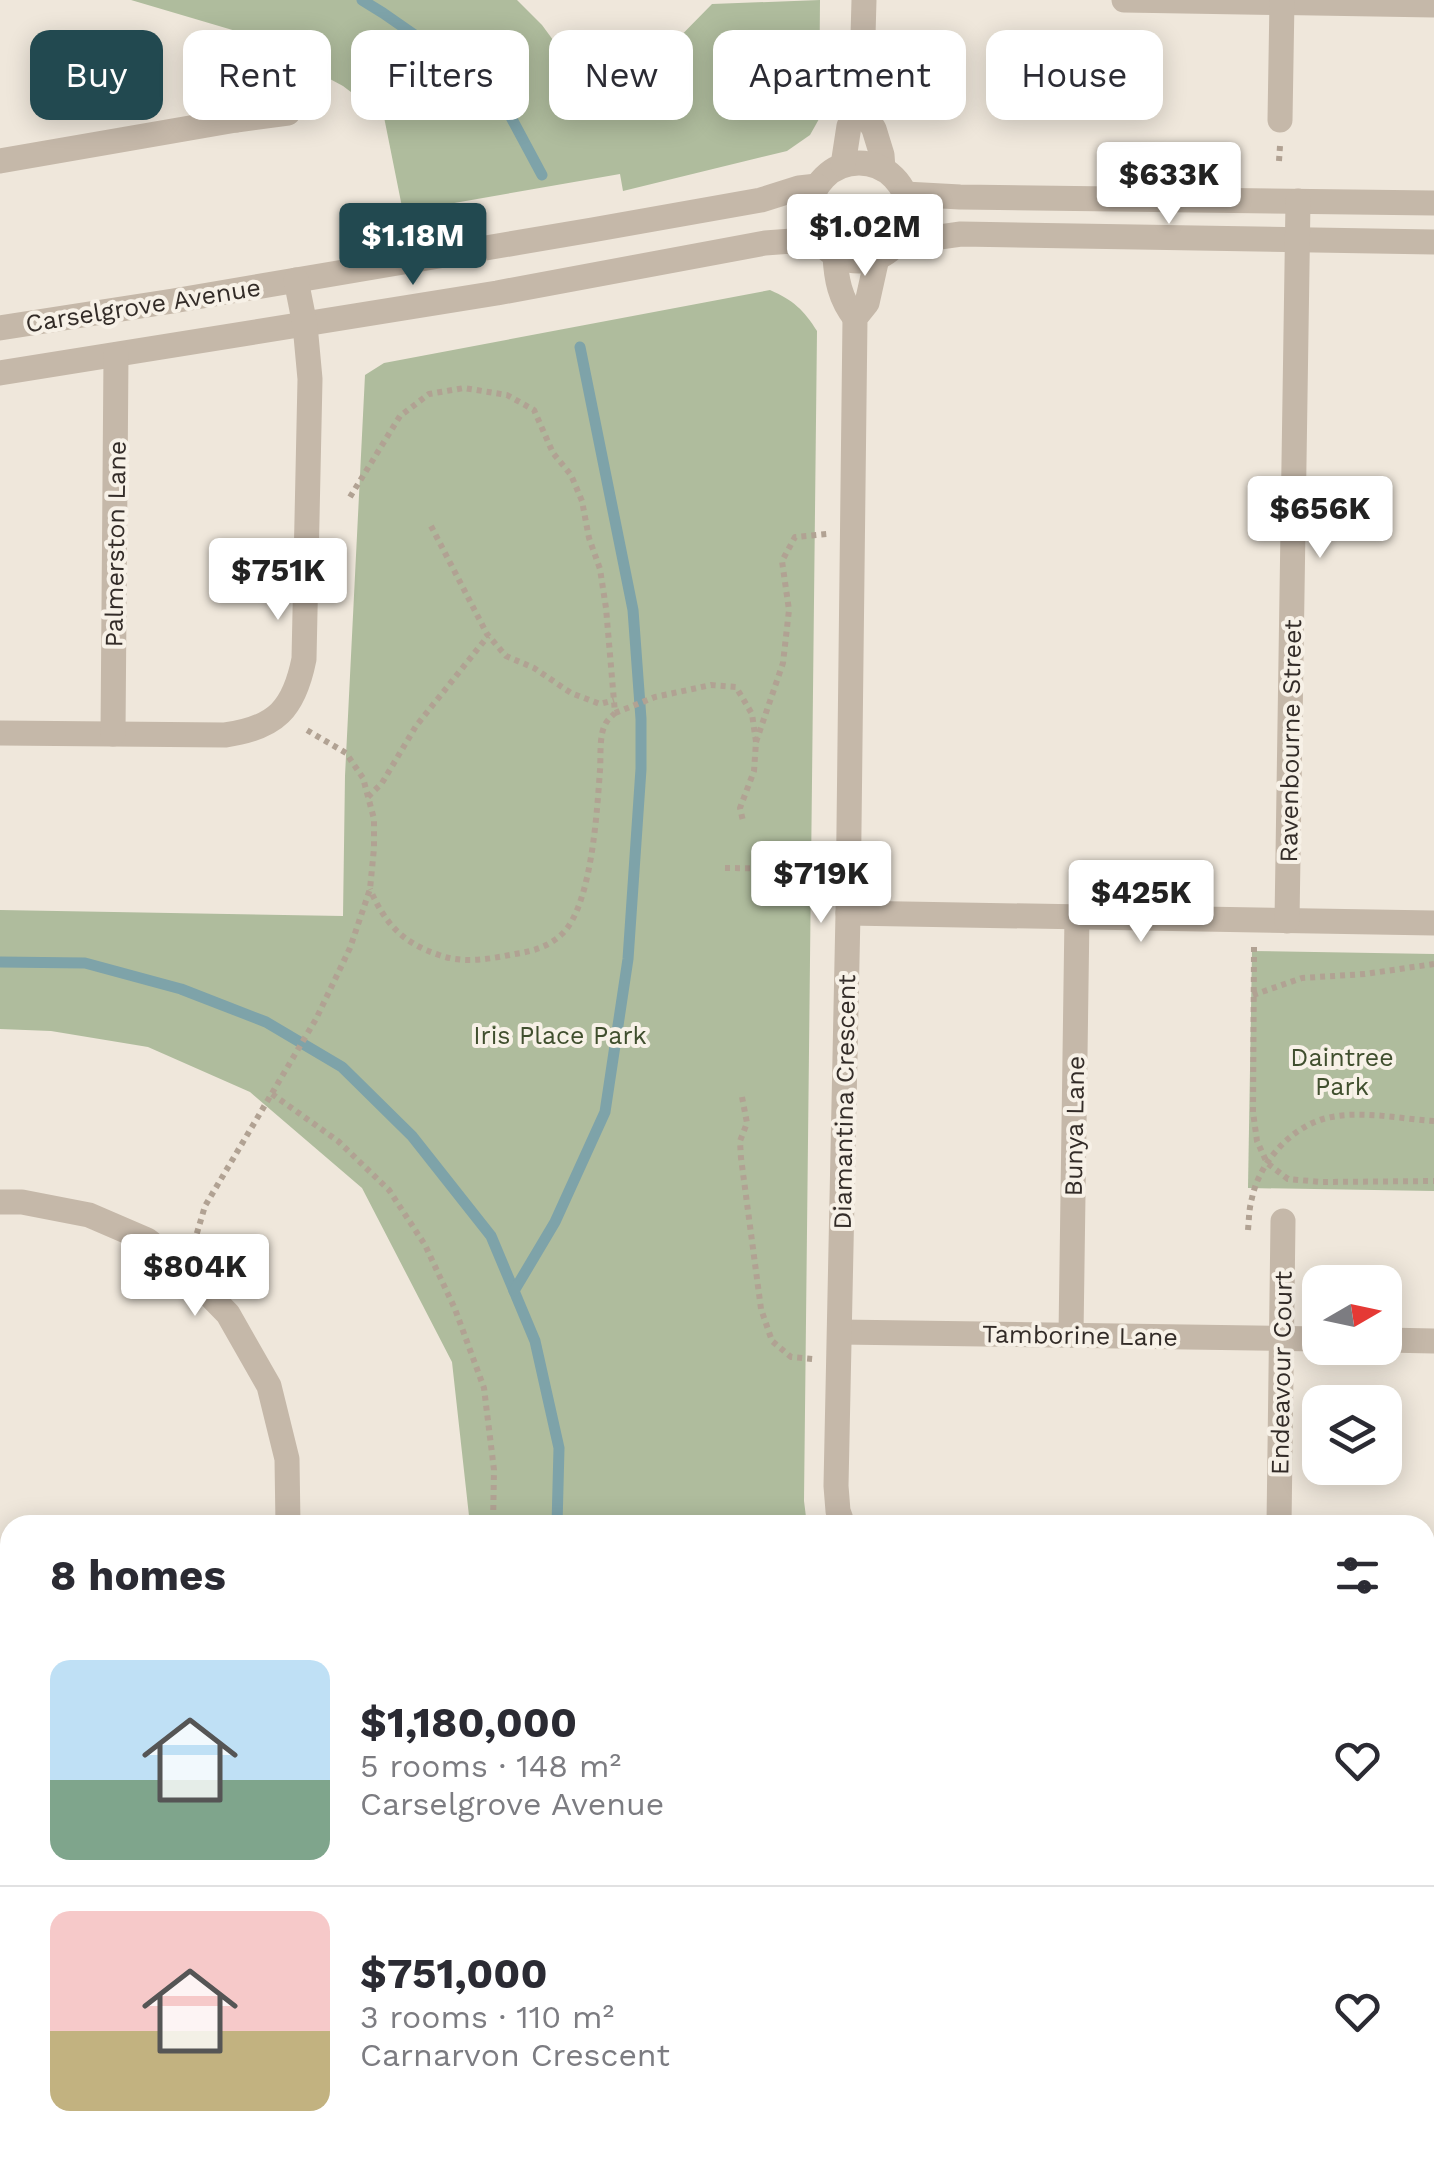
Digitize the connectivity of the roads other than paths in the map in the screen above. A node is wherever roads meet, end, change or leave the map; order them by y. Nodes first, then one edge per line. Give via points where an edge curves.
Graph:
1 (864, 0) edge
2 (1124, 0) edge
3 (1282, 1) edge
4 (1434, 5) edge
5 (863, 30) edge
6 (236, 120) edge
7 (853, 120) edge
8 (869, 120) edge
9 (1280, 120) dead end
10 (0, 160) edge
11 (843, 165) junction
12 (882, 169) junction
13 (818, 186) junction
14 (904, 194) junction
15 (1298, 201) junction
16 (1434, 203) edge
17 (1297, 240) junction
18 (1434, 242) edge
19 (827, 247) junction
20 (887, 250) junction
21 (296, 280) junction
22 (855, 318) junction
23 (305, 325) junction
24 (0, 328) edge
25 (116, 354) junction
26 (0, 373) edge
27 (0, 733) edge
28 (113, 734) junction
29 (848, 914) junction
30 (1077, 916) junction
31 (1287, 921) junction
32 (1434, 923) edge
33 (0, 1202) edge
34 (1282, 1221) dead end
35 (840, 1332) junction
36 (1071, 1335) junction
37 (1281, 1338) junction
38 (1302, 1339) edge
39 (1402, 1340) edge
40 (1434, 1341) edge
41 (288, 1515) edge
42 (839, 1515) edge
43 (1279, 1515) edge

1 - 5 street
2 - 3 street
3 - 4 street
3 - 9 street
6 - 10 street
7 - 11 street
8 - 12 street
11 - 12 street
11 - 13 street
12 - 14 street
13 - 19 street via 812,226
13 - 21 street, Carselgrove Avenue
14 - 15 street
14 - 20 street via 908,220
15 - 16 street
15 - 17 street, Ravenbourne Street
17 - 18 street
17 - 20 street via 961,234
17 - 31 street, Ravenbourne Street
19 - 20 street via 864,261
19 - 22 street, Diamantina Crescent via 843,303
19 - 23 street, Carselgrove Avenue via 765,243
20 - 22 street, Diamantina Crescent
21 - 23 street
21 - 24 street, Carselgrove Avenue
22 - 29 street, Diamantina Crescent
23 - 25 street, Carselgrove Avenue
23 - 28 street via 310,378 299,685 282,714 240,733
25 - 26 street, Carselgrove Avenue
25 - 28 street, Palmerston Lane
27 - 28 street
29 - 30 street
29 - 35 street, Diamantina Crescent
30 - 31 street
30 - 36 street, Bunya Lane
31 - 32 street
33 - 41 street via 89,1215 147,1240 228,1314 269,1386 287,1459
34 - 37 street, Endeavour Court
35 - 36 street, Tamborine Lane
35 - 42 street, Diamantina Crescent
36 - 37 street, Tamborine Lane
37 - 38 street, Tamborine Lane
37 - 43 street, Endeavour Court
39 - 40 street

